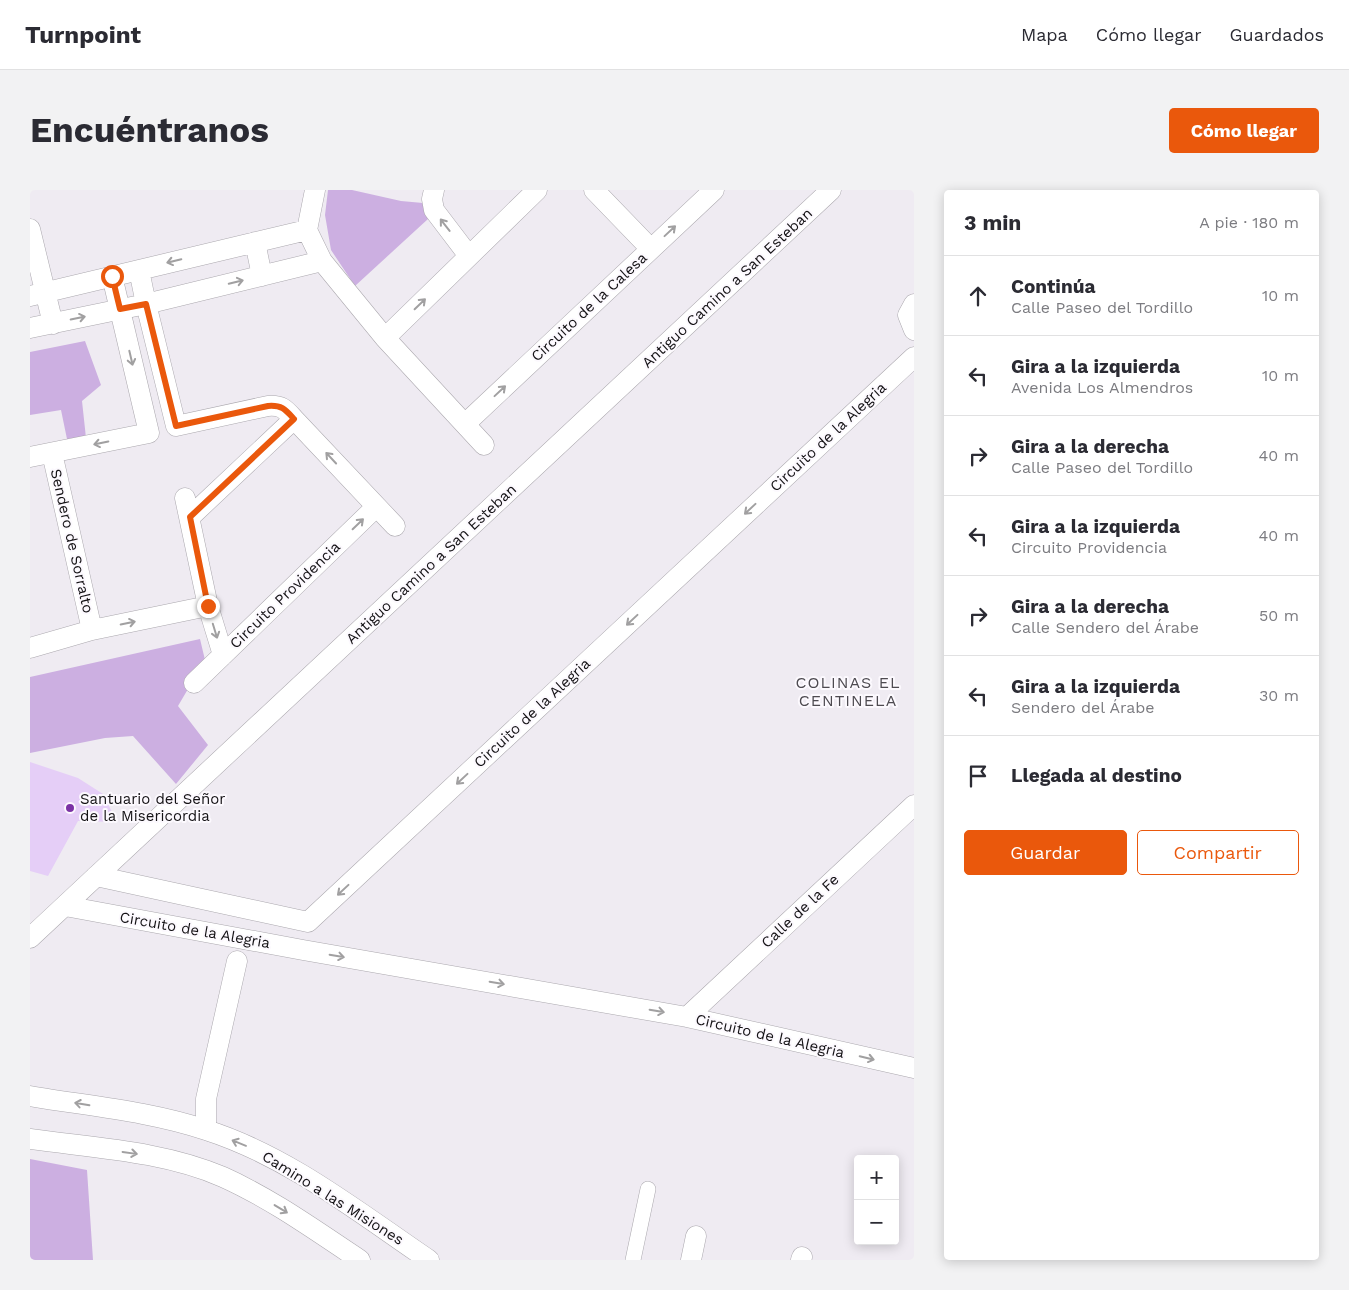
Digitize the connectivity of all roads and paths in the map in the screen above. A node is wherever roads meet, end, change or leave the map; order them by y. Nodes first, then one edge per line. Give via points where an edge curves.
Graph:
1 (315, 190) edge
2 (434, 190) edge
3 (537, 190) edge
4 (594, 190) edge
5 (714, 190) edge
6 (832, 190) edge
7 (30, 229) edge
8 (307, 230) junction
9 (255, 242) junction
10 (651, 249) junction
11 (469, 256) junction
12 (322, 261) junction
13 (139, 270) junction
14 (112, 276) junction
15 (262, 276) junction
16 (37, 294) edge
17 (146, 304) junction
18 (914, 304) edge
19 (120, 309) junction
20 (53, 324) junction
21 (30, 328) edge
22 (914, 330) edge
23 (385, 338) junction
24 (914, 357) edge
25 (294, 419) junction
26 (465, 424) junction
27 (484, 445) dead end
28 (52, 453) junction
29 (30, 457) edge
30 (376, 507) junction
31 (394, 526) dead end
32 (208, 606) junction
33 (92, 630) junction
34 (30, 648) edge
35 (223, 655) junction
36 (194, 683) dead end
37 (914, 805) edge
38 (96, 876) junction
39 (65, 906) junction
40 (308, 922) junction
41 (30, 938) edge
42 (303, 950) junction
43 (237, 962) dead end
44 (687, 1017) junction
45 (914, 1068) edge
46 (30, 1096) edge
47 (206, 1130) junction
48 (30, 1139) edge
49 (648, 1189) dead end
50 (696, 1236) dead end
51 (360, 1260) edge
52 (429, 1260) edge
53 (633, 1260) edge
54 (691, 1260) edge

1 - 8 street
11 -> 2 street via 434,210
3 - 11 street
4 - 10 street
10 -> 5 street, Circuito de la Calesa
6 - 38 street, Antiguo Camino a San Esteban
7 - 16 street
8 - 9 street
8 - 12 street
9 -> 13 street
9 - 15 street
26 -> 10 street, Circuito de la Calesa
23 -> 11 street
12 - 15 street
12 - 23 street
13 - 14 street
13 - 17 street
14 - 16 street
14 - 19 street
17 -> 15 street
16 - 20 street
17 - 19 street
17 - 25 street via 176,426 278,405
18 - 22 street via 908,315
20 -> 19 street
19 -> 28 street via 149,433
20 - 21 street
23 - 26 street
24 -> 40 street, Circuito de la Alegria
30 -> 25 street
25 - 32 street via 188,508
26 - 27 street
28 - 29 street
28 - 33 street, Sendero de Sorralto
30 - 31 street
35 -> 30 street, Circuito Providencia
33 -> 32 street
32 -> 35 street
33 - 34 street
35 - 36 street, Circuito Providencia
37 - 44 street, Calle de la Fe
38 - 39 street, Antiguo Camino a San Esteban
38 - 40 street, Circuito de la Alegria
39 - 41 street, Antiguo Camino a San Esteban
39 - 42 street, Circuito de la Alegria
40 - 42 street
42 -> 44 street, Circuito de la Alegria
43 - 47 street via 206,1099
44 -> 45 street, Circuito de la Alegria
47 -> 46 street, Camino a las Misiones via 137,1114
52 -> 47 street, Camino a las Misiones via 286,1165
48 -> 51 street via 151,1156 223,1177 265,1199
49 - 53 street
50 - 54 street

